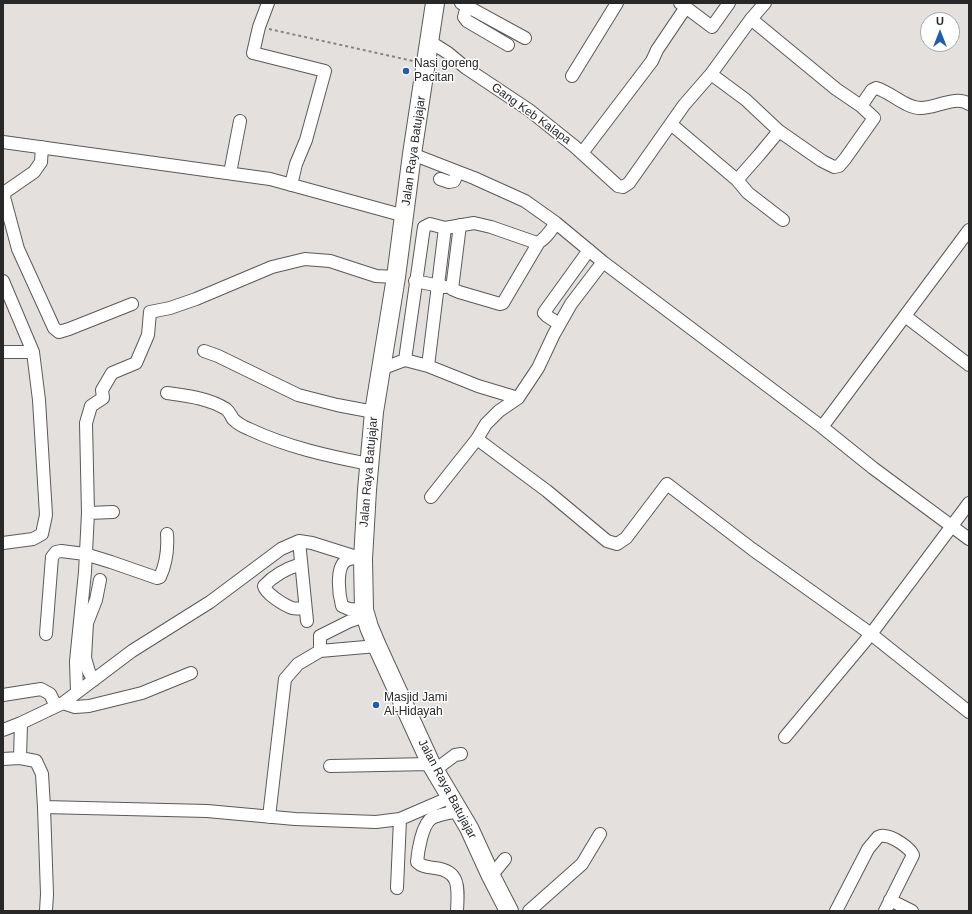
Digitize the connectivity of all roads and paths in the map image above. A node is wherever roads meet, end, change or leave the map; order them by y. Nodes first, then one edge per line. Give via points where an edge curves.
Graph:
1 (268, 3) edge
2 (729, 3) edge
3 (765, 3) edge
4 (432, 4) edge
5 (464, 5) edge
6 (612, 5) edge
7 (683, 5) edge
8 (751, 19) junction
9 (259, 27) junction
10 (525, 38) dead end
11 (429, 41) junction
12 (508, 45) dead end
13 (426, 64) junction
14 (711, 74) junction
15 (572, 76) dead end
16 (969, 104) edge
17 (861, 106) junction
18 (240, 121) dead end
19 (671, 124) junction
20 (779, 131) junction
21 (3, 142) edge
22 (42, 147) junction
23 (582, 153) junction
24 (412, 154) junction
25 (458, 172) junction
26 (230, 174) junction
27 (440, 179) dead end
28 (736, 180) junction
29 (291, 185) junction
30 (405, 216) junction
31 (783, 220) dead end
32 (556, 223) junction
33 (460, 225) junction
34 (445, 228) junction
35 (969, 230) edge
36 (539, 242) junction
37 (589, 250) junction
38 (603, 262) junction
39 (396, 277) junction
40 (3, 281) edge
41 (415, 281) junction
42 (438, 284) junction
43 (452, 288) junction
44 (132, 304) dead end
45 (905, 316) junction
46 (559, 324) junction
47 (3, 352) edge
48 (33, 352) junction
49 (204, 352) dead end
50 (405, 360) junction
51 (969, 365) edge
52 (428, 366) junction
53 (381, 369) junction
54 (168, 393) dead end
55 (518, 398) junction
56 (374, 412) junction
57 (822, 427) junction
58 (477, 439) junction
59 (369, 464) junction
60 (431, 497) dead end
61 (969, 503) edge
62 (113, 512) dead end
63 (88, 513) junction
64 (952, 526) junction
65 (167, 534) dead end
66 (969, 539) edge
67 (299, 541) junction
68 (3, 543) edge
69 (85, 554) junction
70 (361, 558) junction
71 (301, 564) junction
72 (100, 580) dead end
73 (305, 608) junction
74 (365, 613) junction
75 (306, 620) dead end
76 (46, 634) dead end
77 (871, 634) junction
78 (377, 646) junction
79 (320, 651) junction
80 (191, 673) dead end
81 (94, 680) junction
82 (77, 692) junction
83 (3, 695) edge
84 (59, 704) junction
85 (969, 712) edge
86 (21, 723) junction
87 (3, 730) edge
88 (785, 737) dead end
89 (461, 754) dead end
90 (20, 758) junction
91 (3, 759) edge
92 (330, 766) dead end
93 (433, 767) junction
94 (455, 804) junction
95 (44, 807) junction
96 (269, 817) junction
97 (400, 819) junction
98 (600, 834) dead end
99 (505, 859) dead end
100 (491, 876) junction
101 (397, 888) dead end
102 (887, 906) edge
103 (46, 911) edge
104 (457, 911) edge
105 (509, 911) edge
106 (528, 911) edge
107 (836, 911) edge
108 (912, 911) edge

1 - 9 street
2 - 7 street via 712,27
3 - 8 street
4 - 11 highway, Jalan Raya Batujajar
5 - 10 street
5 - 12 street via 464,17 467,21
6 - 15 street
7 - 23 street via 652,61
8 - 14 street
8 - 17 street via 836,89
9 - 13 path
9 - 29 street via 253,53 325,72
11 - 13 highway, Jalan Raya Batujajar
11 - 23 street, Gang Keb Kalapa via 529,110
13 - 24 highway, Jalan Raya Batujajar
14 - 19 street
14 - 20 street via 746,100
16 - 17 street via 956,101 919,108 876,88
17 - 20 street via 874,116 874,120 839,166 829,165
18 - 26 street
19 - 23 street, Gang Keb Kalapa via 629,183 623,187 618,186
19 - 28 street
20 - 28 street via 760,156
21 - 22 street
22 - 26 street
22 - 44 street via 41,162 34,172 5,192 4,197 18,248 54,328 59,332 69,330
24 - 25 street
24 - 30 highway, Jalan Raya Batujajar
25 - 27 street via 454,181
25 - 32 street via 525,201
26 - 29 street via 270,179
28 - 31 street via 748,193
29 - 30 street
30 - 39 highway, Jalan Raya Batujajar
32 - 36 street
32 - 37 street
33 - 34 street
33 - 36 street via 474,223 491,226
33 - 43 street
34 - 41 street via 430,224 424,227
34 - 42 street
35 - 45 street
36 - 43 street via 503,303
37 - 38 street
37 - 46 street via 545,311 544,314
38 - 46 street
38 - 57 street
39 - 53 highway, Jalan Raya Batujajar
39 - 63 street via 376,276 330,261 305,259 272,267 196,299 150,312 148,335 136,363 112,373 102,390 103,398 91,406 86,423
40 - 48 street
41 - 42 street
41 - 50 street
42 - 43 street
42 - 52 street
45 - 51 street
45 - 57 street
46 - 55 street via 538,368
47 - 48 street
48 - 68 street via 39,400 46,515 42,534 33,539
49 - 56 street via 218,356 298,395
50 - 52 street
50 - 53 street
52 - 55 street via 478,386
53 - 56 highway, Jalan Raya Batujajar
54 - 59 street via 206,399 228,410 234,419 247,428 276,441 322,455
55 - 58 street via 499,411 486,424
56 - 59 highway, Jalan Raya Batujajar
57 - 64 street
58 - 60 street
58 - 77 street via 607,541 617,544 626,538 667,484 752,550
59 - 70 highway, Jalan Raya Batujajar
61 - 64 street
62 - 63 street
63 - 69 street
64 - 66 street
64 - 77 street
65 - 69 street via 165,562 160,577 157,578
67 - 70 street via 312,542
67 - 71 street
67 - 81 street via 281,549 210,602 132,651
69 - 76 street via 56,552 52,557
69 - 82 street via 76,661
70 - 74 highway, Jalan Raya Batujajar
70 - 74 street via 346,561 341,566 340,599 342,606
71 - 73 street
71 - 73 street via 287,569 268,582 264,588 276,600 292,608
72 - 81 street via 87,623 85,658
73 - 75 street
74 - 78 highway, Jalan Raya Batujajar
74 - 79 street via 320,636
77 - 85 street
77 - 88 street
78 - 79 street
78 - 93 highway, Jalan Raya Batujajar
79 - 96 street via 298,664 285,679
80 - 84 street via 142,693 89,706
81 - 82 street
82 - 84 street
83 - 84 street via 41,689
84 - 86 street
86 - 87 street
86 - 90 street
89 - 93 street
90 - 91 street
90 - 95 street via 36,760 42,774
92 - 93 street
93 - 94 highway, Jalan Raya Batujajar
94 - 97 street
94 - 100 highway, Jalan Raya Batujajar
94 - 104 street via 426,824 417,862 451,873 455,879
95 - 96 street via 207,811
95 - 103 street
96 - 97 street via 376,822
97 - 101 street
98 - 106 street via 582,864
99 - 100 street
100 - 105 highway, Jalan Raya Batujajar
102 - 107 street via 913,855 903,844 885,835 878,837 868,849
102 - 108 street

